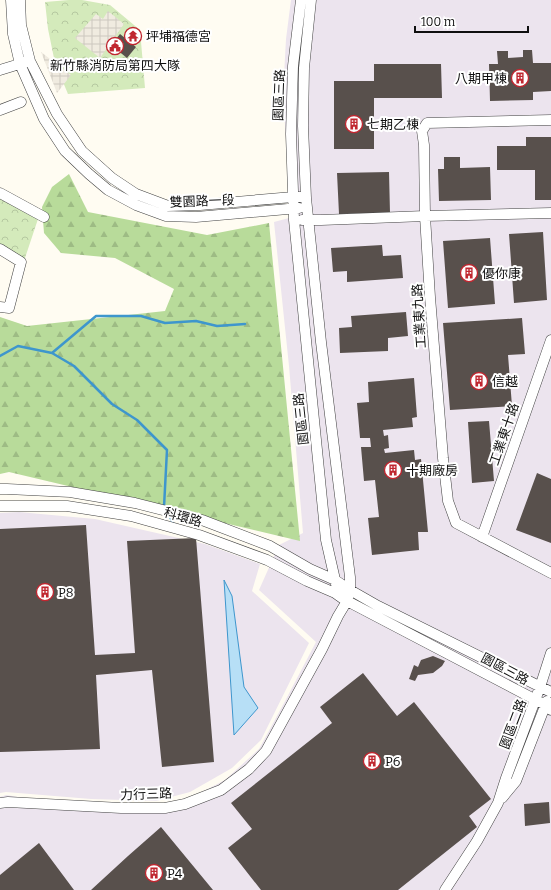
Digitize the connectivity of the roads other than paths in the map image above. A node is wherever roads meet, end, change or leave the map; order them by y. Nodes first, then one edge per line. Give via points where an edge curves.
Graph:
1 (11, 0) edge
2 (20, 0) edge
3 (301, 0) edge
4 (311, 0) edge
5 (25, 62) junction
6 (0, 70) edge
7 (21, 102) dead end
8 (0, 110) edge
9 (551, 120) edge
10 (0, 193) edge
11 (293, 197) junction
12 (306, 202) junction
13 (294, 208) junction
14 (551, 213) edge
15 (425, 216) junction
16 (44, 217) dead end
17 (294, 220) junction
18 (308, 221) junction
19 (0, 249) edge
20 (0, 307) edge
21 (551, 340) edge
22 (0, 489) edge
23 (0, 506) edge
24 (482, 537) junction
25 (330, 561) junction
26 (314, 571) junction
27 (551, 573) edge
28 (335, 586) junction
29 (350, 590) junction
30 (347, 601) junction
31 (338, 616) junction
32 (551, 653) edge
33 (540, 687) junction
34 (551, 691) edge
35 (536, 700) junction
36 (548, 708) edge
37 (0, 803) edge
38 (498, 803) junction
39 (445, 890) edge

1 - 5 street, 雙園路一段 via 13,34
2 - 5 street, 雙園路一段
3 - 11 street, 園區三路 via 293,66
4 - 12 street, 園區三路 via 304,68
5 - 6 street
5 - 11 street, 雙園路一段 via 82,151 112,178 136,194 168,206
5 - 13 street, 雙園路一段 via 44,120 65,151 108,190 136,205 166,216
7 - 8 street
9 - 15 street, 工業東九路 via 427,123 422,131
10 - 16 street
11 - 12 street, 雙園路一段
11 - 13 street, 園區三路
12 - 13 street, 雙園路一段
12 - 18 street, 園區三路
13 - 17 street, 園區三路
14 - 15 street
15 - 18 street
15 - 24 street, 工業東九路 via 448,501 456,524
17 - 18 street
17 - 25 street, 園區三路
18 - 29 street, 園區三路
19 - 20 street via 21,262 9,308
21 - 24 street, 工業東十路
22 - 26 street, 科環路 via 70,492 134,503 202,520 270,546
23 - 28 street, 科環路 via 67,506 131,516 199,535 267,560 307,580
24 - 27 street, 工業東九路
25 - 26 street via 327,569
25 - 28 street, 園區三路
26 - 28 street, 科環路
28 - 29 street, 科環路
28 - 30 street, 科環路
28 - 31 street
29 - 30 street, 力行三路
29 - 33 street, 園區三路
30 - 31 street, 力行三路
30 - 35 street, 園區三路
31 - 37 street, 力行三路 via 266,751 249,769 220,790 185,804 165,808
32 - 33 street, 園區二路
33 - 34 street, 園區三路
33 - 35 street, 園區二路
34 - 36 street, 園區二路
35 - 36 street, 園區三路
35 - 38 street, 園區二路
36 - 38 street, 園區二路 via 516,781
38 - 39 street, 園區二路

